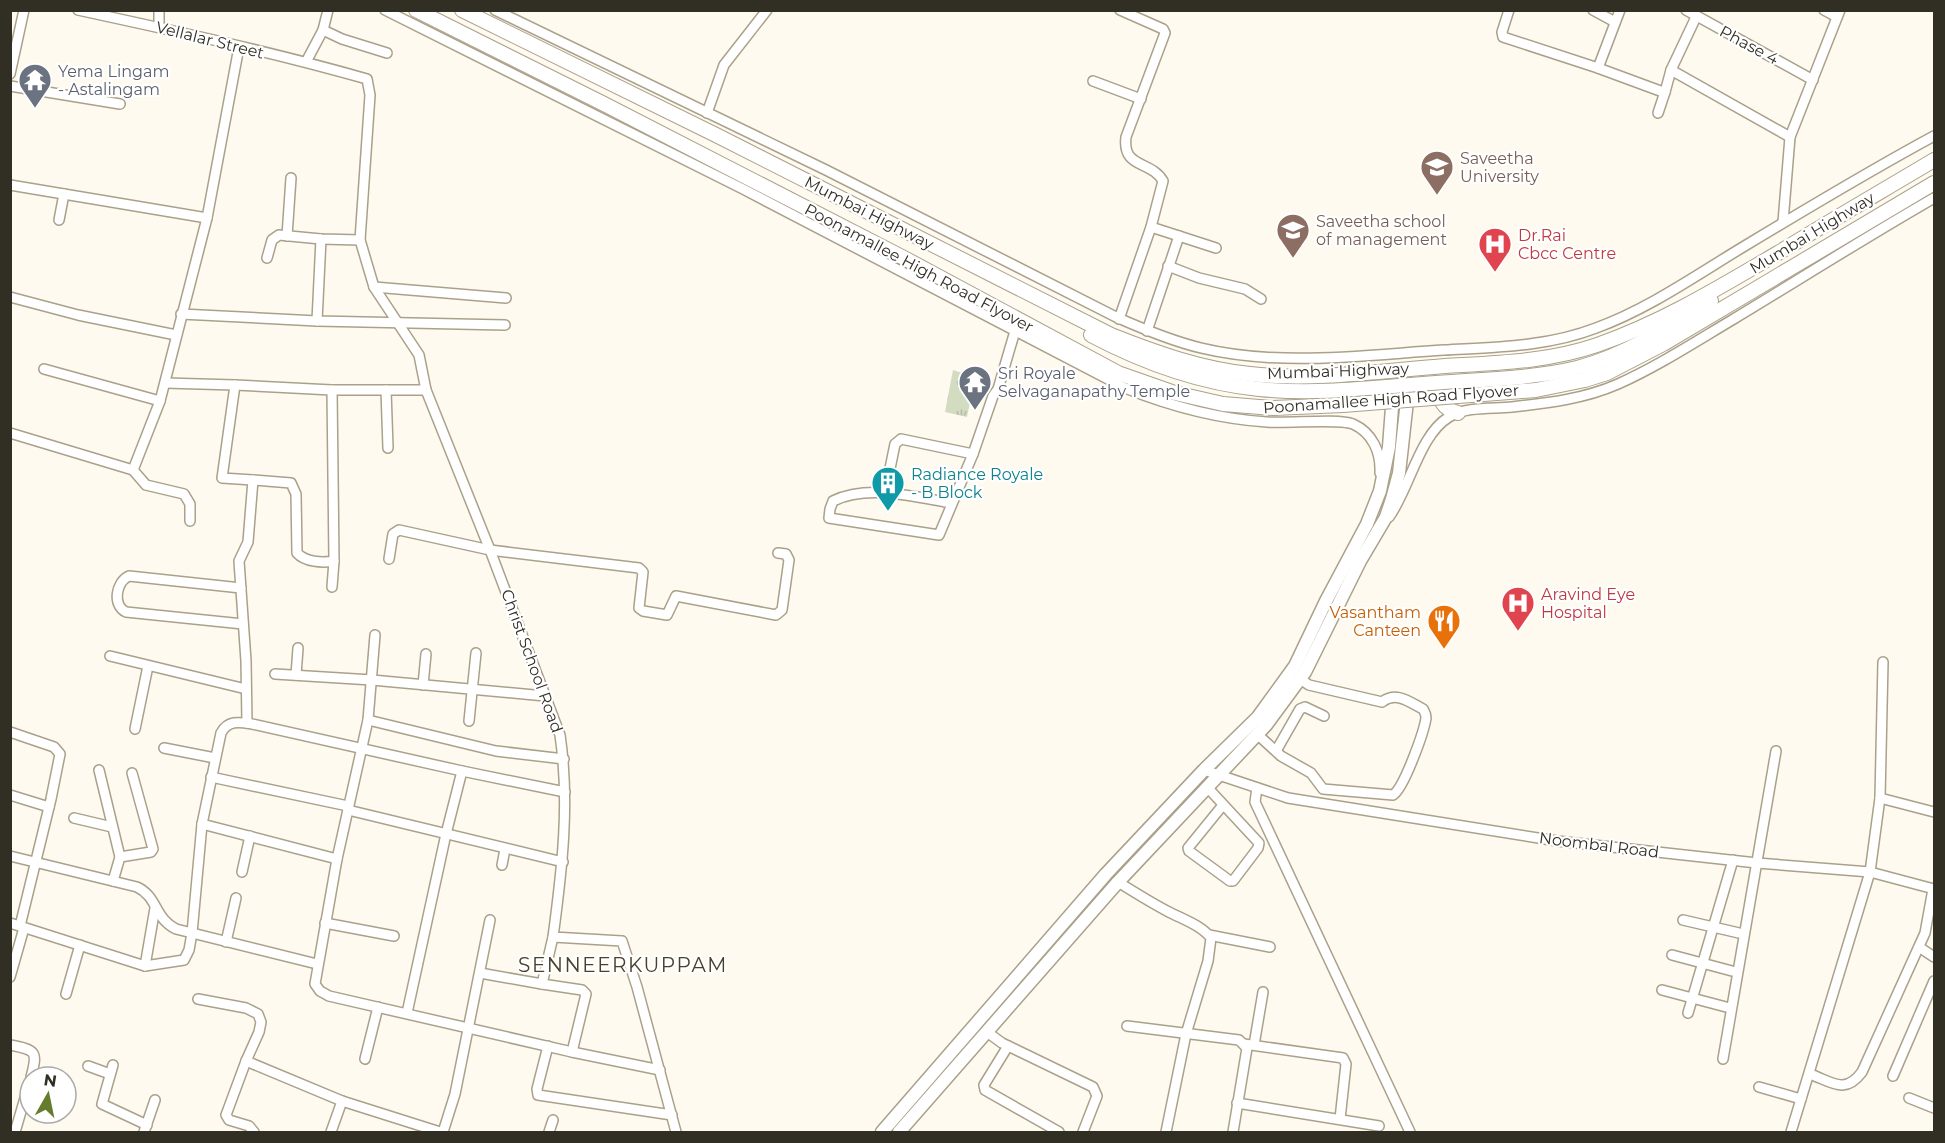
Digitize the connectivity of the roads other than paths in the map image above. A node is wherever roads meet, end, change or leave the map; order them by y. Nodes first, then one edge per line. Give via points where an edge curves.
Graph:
1 (24, 10) edge
2 (78, 10) edge
3 (159, 10) edge
4 (328, 10) edge
5 (385, 10) edge
6 (416, 10) edge
7 (462, 10) edge
8 (495, 10) edge
9 (767, 10) edge
10 (1120, 10) edge
11 (1509, 10) edge
12 (1593, 10) edge
13 (1620, 10) edge
14 (1686, 10) edge
15 (1824, 10) edge
16 (1838, 14) edge
17 (1696, 17) junction
18 (1615, 22) junction
19 (159, 27) junction
20 (322, 30) junction
21 (551, 46) junction
22 (239, 47) junction
23 (387, 53) dead end
24 (306, 62) junction
25 (1598, 68) junction
26 (1671, 70) junction
27 (10, 74) edge
28 (1812, 80) junction
29 (1093, 81) dead end
30 (10, 86) edge
31 (1665, 92) junction
32 (1141, 99) junction
33 (120, 104) dead end
34 (707, 113) junction
35 (1658, 113) dead end
36 (1935, 136) edge
37 (1790, 137) junction
38 (1935, 160) edge
39 (291, 178) dead end
40 (1935, 183) edge
41 (10, 185) edge
42 (64, 194) junction
43 (770, 196) junction
44 (1935, 198) edge
45 (207, 218) junction
46 (59, 220) dead end
47 (1783, 222) junction
48 (1150, 227) junction
49 (287, 236) junction
50 (1179, 236) junction
51 (321, 239) junction
52 (360, 240) junction
53 (1216, 248) dead end
54 (267, 258) dead end
55 (1769, 258) junction
56 (1168, 266) junction
57 (1010, 285) junction
58 (374, 287) junction
59 (10, 297) edge
60 (506, 298) dead end
61 (1261, 299) dead end
62 (182, 314) junction
63 (1119, 319) junction
64 (316, 321) junction
65 (398, 321) junction
66 (506, 325) dead end
67 (1014, 330) junction
68 (1147, 331) junction
69 (176, 335) junction
70 (44, 369) dead end
71 (1451, 381) junction
72 (165, 383) junction
73 (235, 385) junction
74 (1408, 385) junction
75 (1394, 386) junction
76 (332, 390) junction
77 (386, 390) junction
78 (426, 390) junction
79 (160, 400) junction
80 (1458, 413) junction
81 (10, 433) edge
82 (388, 448) dead end
83 (973, 454) junction
84 (133, 470) junction
85 (253, 480) junction
86 (885, 493) junction
87 (1377, 499) junction
88 (952, 503) junction
89 (190, 521) dead end
90 (1376, 535) junction
91 (490, 550) junction
92 (778, 553) dead end
93 (389, 559) dead end
94 (334, 561) junction
95 (332, 586) dead end
96 (241, 588) junction
97 (243, 624) junction
98 (375, 635) dead end
99 (298, 648) dead end
100 (476, 653) dead end
101 (426, 654) dead end
102 (110, 656) dead end
103 (1883, 662) dead end
104 (148, 666) junction
105 (275, 674) dead end
106 (296, 675) junction
107 (1300, 679) junction
108 (372, 680) junction
109 (423, 685) junction
110 (246, 689) junction
111 (472, 691) junction
112 (545, 696) junction
113 (1324, 716) dead end
114 (368, 720) junction
115 (469, 721) dead end
116 (248, 723) junction
117 (135, 729) dead end
118 (10, 732) edge
119 (1257, 734) junction
120 (362, 747) junction
121 (164, 748) dead end
122 (1276, 751) junction
123 (1776, 751) dead end
124 (215, 758) junction
125 (564, 759) junction
126 (99, 770) dead end
127 (1204, 770) junction
128 (462, 771) junction
129 (132, 773) dead end
130 (1218, 776) junction
131 (211, 777) junction
132 (1207, 787) junction
133 (1257, 788) junction
134 (565, 792) junction
135 (10, 795) edge
136 (1880, 798) junction
137 (1223, 805) junction
138 (49, 807) junction
139 (348, 808) junction
140 (1935, 812) edge
141 (74, 818) dead end
142 (202, 824) junction
143 (112, 827) junction
144 (446, 834) junction
145 (250, 836) junction
146 (505, 849) junction
147 (10, 856) edge
148 (120, 857) junction
149 (337, 859) junction
150 (1733, 860) junction
151 (35, 862) junction
152 (563, 862) junction
153 (1757, 863) junction
154 (502, 865) dead end
155 (242, 872) dead end
156 (1869, 872) junction
157 (113, 881) junction
158 (1118, 882) junction
159 (1934, 889) edge
160 (236, 898) dead end
161 (155, 908) junction
162 (490, 920) dead end
163 (1683, 920) dead end
164 (325, 923) junction
165 (18, 926) edge
166 (1713, 928) junction
167 (192, 933) junction
168 (1739, 933) dead end
169 (1209, 935) junction
170 (394, 936) dead end
171 (553, 937) junction
172 (226, 942) junction
173 (80, 945) junction
174 (1269, 947) dead end
175 (1919, 947) junction
176 (1672, 955) dead end
177 (1935, 957) edge
178 (1703, 963) junction
179 (317, 964) junction
180 (145, 966) junction
181 (1732, 971) dead end
182 (480, 974) junction
183 (10, 976) edge
184 (1935, 981) edge
185 (542, 984) junction
186 (1662, 990) dead end
187 (1263, 992) dead end
188 (66, 994) dead end
189 (1693, 998) junction
190 (198, 999) dead end
191 (378, 1007) junction
192 (1726, 1007) dead end
193 (406, 1013) junction
194 (1688, 1013) dead end
195 (1127, 1026) dead end
196 (468, 1028) junction
197 (987, 1032) junction
198 (1186, 1034) junction
199 (10, 1044) edge
200 (1249, 1044) junction
201 (548, 1046) junction
202 (1008, 1046) junction
203 (572, 1052) junction
204 (365, 1059) dead end
205 (1723, 1059) dead end
206 (246, 1061) junction
207 (34, 1065) edge
208 (88, 1066) dead end
209 (660, 1070) junction
210 (1810, 1074) junction
211 (1893, 1076) dead end
212 (1759, 1087) dead end
213 (1909, 1098) dead end
214 (1801, 1099) junction
215 (155, 1100) dead end
216 (342, 1101) junction
217 (1237, 1103) junction
218 (1935, 1108) edge
219 (672, 1115) junction
220 (1340, 1119) junction
221 (553, 1120) dead end
222 (1379, 1126) dead end
223 (146, 1129) edge
224 (254, 1132) edge
225 (331, 1132) edge
226 (441, 1132) edge
227 (549, 1132) edge
228 (676, 1132) edge
229 (882, 1132) edge
230 (899, 1132) edge
231 (1059, 1132) edge
232 (1083, 1132) edge
233 (1166, 1132) edge
234 (1233, 1132) edge
235 (1410, 1132) edge
236 (1791, 1132) edge

1 - 27 street
2 - 19 street, Vellalar Street
3 - 19 street
4 - 20 street
5 - 43 street
6 - 43 highway
7 - 21 highway, Mumbai Highway via 531,44
8 - 21 street
9 - 34 street via 724,65
10 - 32 street via 1166,33
11 - 25 street via 1503,37
12 - 18 street
13 - 18 street
14 - 17 street, Phase 4
15 - 16 street
16 - 28 street
17 - 26 street
17 - 28 street, Phase 4
18 - 25 street
19 - 22 street, Vellalar Street
20 - 23 street
20 - 24 street
21 - 34 street
21 - 57 highway, Mumbai Highway
22 - 24 street, Vellalar Street
22 - 45 street
24 - 52 street, Vellalar Street via 367,79 370,95
25 - 31 street
26 - 31 street
26 - 37 street
28 - 37 street
29 - 32 street
30 - 33 street
31 - 35 street
32 - 48 street via 1125,147 1129,157 1159,175 1163,182
34 - 63 street
36 - 47 street
37 - 47 street
38 - 55 highway, Mumbai Highway
39 - 49 street
40 - 43 highway, Poonamallee High Road Flyover, bridge via 1607,373 1544,389 1273,408 1201,400 1132,379 904,258
41 - 42 street
42 - 45 street
42 - 46 street
43 - 67 street
44 - 80 street via 1616,385 1551,403
45 - 62 street
47 - 68 street via 1640,308 1559,340 1342,357 1275,358 1201,348
48 - 50 street
48 - 63 street
49 - 51 street
49 - 54 street via 275,238
50 - 53 street
50 - 56 street
51 - 52 street
51 - 64 street
52 - 58 street, Christ School Road
55 - 57 highway, Mumbai Highway via 1651,323 1596,346 1525,361 1317,375 1249,374 1167,356 1111,335
55 - 71 highway via 1671,326 1598,361 1553,372
56 - 61 street via 1245,289
56 - 68 street
57 - 75 highway via 1111,345 1186,375 1286,391
58 - 60 street
58 - 65 street, Christ School Road
59 - 69 street
62 - 64 street
62 - 69 street
63 - 68 street
64 - 65 street
65 - 66 street
65 - 78 street, Christ School Road via 419,355
67 - 83 street
67 - 87 street via 1125,388 1190,410 1265,422 1352,424 1366,433 1377,448
69 - 72 street
70 - 79 street
71 - 74 highway
71 - 80 highway via 1441,393 1441,400
72 - 73 street
72 - 79 street
73 - 76 street
73 - 85 street via 222,478
74 - 75 highway
74 - 90 main road via 1399,473
75 - 87 main road via 1387,462
76 - 77 street
76 - 94 street
77 - 78 street
77 - 82 street
78 - 91 street, Christ School Road
79 - 84 street
80 - 90 street via 1433,432 1393,511
81 - 84 street
83 - 86 street via 901,439 895,444
83 - 88 street
84 - 89 street via 146,484 184,495
85 - 94 street via 291,483 296,494 297,553 303,559
85 - 96 street via 248,542 239,561
86 - 88 street
86 - 88 street via 847,494 833,501 829,518 939,535
87 - 127 main road via 1295,666 1258,717
90 - 107 main road
91 - 92 street via 639,568 644,572 639,608 667,615 676,596 776,615 782,610 789,560 786,554
91 - 93 street via 399,530 393,534
91 - 112 street, Christ School Road
94 - 95 street
96 - 97 street
96 - 97 street via 129,576 120,584 117,603 126,612
97 - 110 street
98 - 108 street
99 - 106 street
100 - 111 street
101 - 109 street
102 - 104 street
103 - 136 street
104 - 110 street
104 - 117 street
105 - 106 street
106 - 108 street
107 - 119 main road
107 - 122 street via 1310,685 1382,702 1391,697 1402,698 1423,709 1426,718 1414,756 1402,787 1393,795 1323,789 1311,773
108 - 109 street
108 - 114 street
109 - 111 street
110 - 116 street
111 - 112 street
111 - 115 street
112 - 125 street, Christ School Road via 560,735
113 - 122 street via 1305,707 1300,709
114 - 120 street
114 - 125 street via 496,750
116 - 120 street
116 - 124 street via 224,727
118 - 138 street via 58,749 60,761
119 - 122 street
119 - 130 main road
120 - 128 street
120 - 139 street
121 - 124 street
123 - 153 street
124 - 131 street
125 - 134 street, Christ School Road
126 - 143 street
127 - 130 street, Noombal Road
127 - 229 main road via 1106,874
128 - 134 street
128 - 144 street
129 - 148 street via 153,849
130 - 132 main road
130 - 133 street, Noombal Road
131 - 139 street
131 - 142 street
132 - 137 street
132 - 158 main road
133 - 150 street, Noombal Road via 1288,798 1557,841
133 - 235 street via 1255,802
134 - 152 street, Christ School Road
135 - 138 street
136 - 140 street
136 - 156 street
137 - 137 street via 1259,843 1233,881 1188,848
138 - 151 street
139 - 144 street
139 - 149 street
141 - 143 street
142 - 145 street
142 - 167 street
143 - 148 street
144 - 146 street
144 - 193 street
145 - 149 street
145 - 155 street
146 - 152 street
146 - 154 street
147 - 151 street
148 - 157 street
149 - 164 street
150 - 153 street, Noombal Road
150 - 166 street
151 - 157 street
151 - 165 street
152 - 171 street, Christ School Road
153 - 156 street, Noombal Road
153 - 205 street
156 - 159 street, Noombal Road
156 - 210 street
157 - 161 street via 148,892
158 - 169 street
158 - 197 main road
159 - 175 street
160 - 172 street
161 - 167 street via 169,926
161 - 180 street
162 - 182 street
163 - 166 street
164 - 170 street
164 - 179 street
165 - 173 street
165 - 183 street
166 - 168 street
166 - 178 street
167 - 172 street
167 - 180 street via 184,960
169 - 174 street
169 - 198 street via 1208,961
171 - 185 street, Christ School Road
171 - 209 street via 622,941
172 - 179 street
173 - 180 street
173 - 188 street
175 - 177 street
175 - 210 street via 1863,1072 1850,1085 1843,1086
176 - 178 street
178 - 181 street
178 - 189 street
179 - 191 street via 315,984 320,991
182 - 185 street
182 - 196 street
184 - 211 street
185 - 203 street via 582,990 586,994
186 - 189 street
187 - 200 street
189 - 192 street
189 - 194 street
190 - 206 street via 258,1014 259,1032
191 - 193 street
191 - 204 street
193 - 196 street
195 - 198 street
196 - 201 street
196 - 226 street via 455,1094
197 - 202 street
197 - 230 main road
198 - 200 street
198 - 233 street
199 - 207 street via 34,1052
200 - 217 street
200 - 220 street via 1343,1058 1346,1064
201 - 203 street
201 - 219 street via 538,1095
202 - 231 street via 984,1085 985,1090
202 - 232 street via 1095,1090 1097,1096
203 - 209 street
206 - 216 street
206 - 224 street via 226,1115
208 - 223 street via 112,1069 102,1104
209 - 219 street
210 - 214 street
212 - 214 street
213 - 218 street
214 - 236 street
215 - 223 street
216 - 225 street
216 - 226 street
217 - 220 street
217 - 234 street
219 - 228 street
220 - 222 street
221 - 227 street

